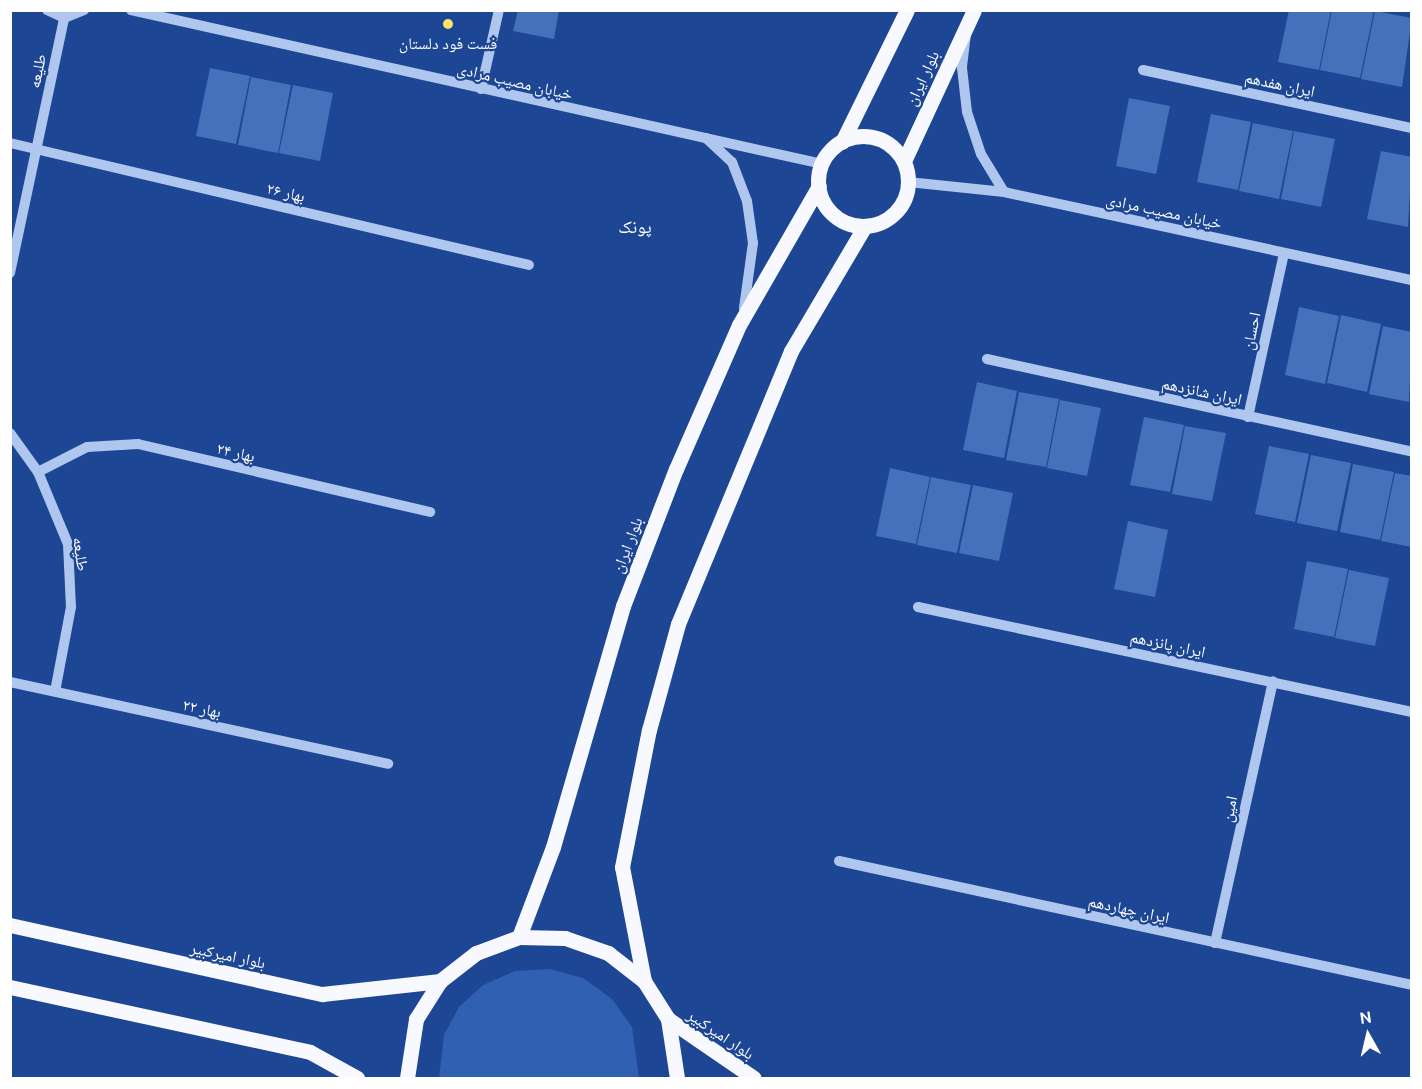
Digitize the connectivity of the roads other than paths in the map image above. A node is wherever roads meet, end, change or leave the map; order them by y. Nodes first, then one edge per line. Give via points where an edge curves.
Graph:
1 (47, 10) edge
2 (84, 10) edge
3 (131, 10) edge
4 (499, 10) edge
5 (907, 10) edge
6 (971, 17) edge
7 (64, 18) junction
8 (1143, 70) dead end
9 (481, 88) junction
10 (1412, 128) edge
11 (706, 138) junction
12 (842, 142) junction
13 (10, 143) edge
14 (36, 149) junction
15 (904, 161) junction
16 (822, 164) junction
17 (909, 182) junction
18 (819, 186) junction
19 (1004, 192) junction
20 (865, 226) junction
21 (1284, 253) junction
22 (529, 265) dead end
23 (10, 273) edge
24 (1412, 280) edge
25 (739, 325) junction
26 (987, 360) dead end
27 (1248, 417) junction
28 (10, 433) edge
29 (1412, 452) edge
30 (38, 472) junction
31 (430, 512) dead end
32 (918, 607) dead end
33 (1273, 681) junction
34 (10, 682) edge
35 (56, 692) junction
36 (1412, 712) edge
37 (388, 764) dead end
38 (839, 861) dead end
39 (10, 926) edge
40 (519, 938) junction
41 (1215, 943) junction
42 (440, 981) junction
43 (644, 981) junction
44 (1412, 986) edge
45 (10, 987) edge
46 (668, 1019) junction
47 (357, 1078) edge
48 (407, 1078) edge
49 (677, 1078) edge
50 (754, 1078) edge

1 - 7 street
2 - 7 street
3 - 9 street, خیابان مصیب مرادی
4 - 9 street
5 - 12 main road
6 - 15 main road, بلوار ایران
6 - 19 street via 962,68 967,112 981,154
7 - 14 street, طلیعه
8 - 10 street, ایران هفدهم
9 - 11 street, خیابان مصیب مرادی
11 - 16 street, خیابان مصیب مرادی
11 - 25 street via 732,162 747,201 753,243 751,285
12 - 15 main road via 877,138
12 - 16 main road
13 - 14 street, بهار ۲۶
14 - 22 street, بهار ۲۶
14 - 23 street, طلیعه
15 - 17 main road
16 - 18 main road
17 - 19 street, خیابان مصیب مرادی
17 - 20 main road via 900,207
18 - 20 main road via 834,215
18 - 25 main road, بلوار ایران
19 - 21 street, خیابان مصیب مرادی
20 - 43 main road via 791,351 678,624 649,730 622,867
21 - 24 street, خیابان مصیب مرادی
21 - 27 street, احسان
25 - 40 main road, بلوار ایران via 623,606 553,847
26 - 27 street, ایران شانزدهم
27 - 29 street, ایران شانزدهم
28 - 30 street, طلیعه
30 - 31 street, بهار ۲۴ via 87,447 138,444
30 - 35 street, طلیعه via 68,544 71,607
32 - 33 street, ایران پانزدهم
33 - 36 street, ایران پانزدهم
33 - 41 street, امین
34 - 35 street, بهار ۲۲
35 - 37 street, بهار ۲۲
38 - 41 street, ایران چهاردهم
39 - 42 main road, بلوار امیرکبیر via 322,994
40 - 42 main road via 476,952
40 - 43 main road via 575,941 608,953
41 - 44 street, ایران چهاردهم
42 - 48 main road via 416,1019
43 - 46 main road
45 - 47 main road via 310,1052
46 - 49 main road
46 - 50 main road, بلوار امیرکبیر

